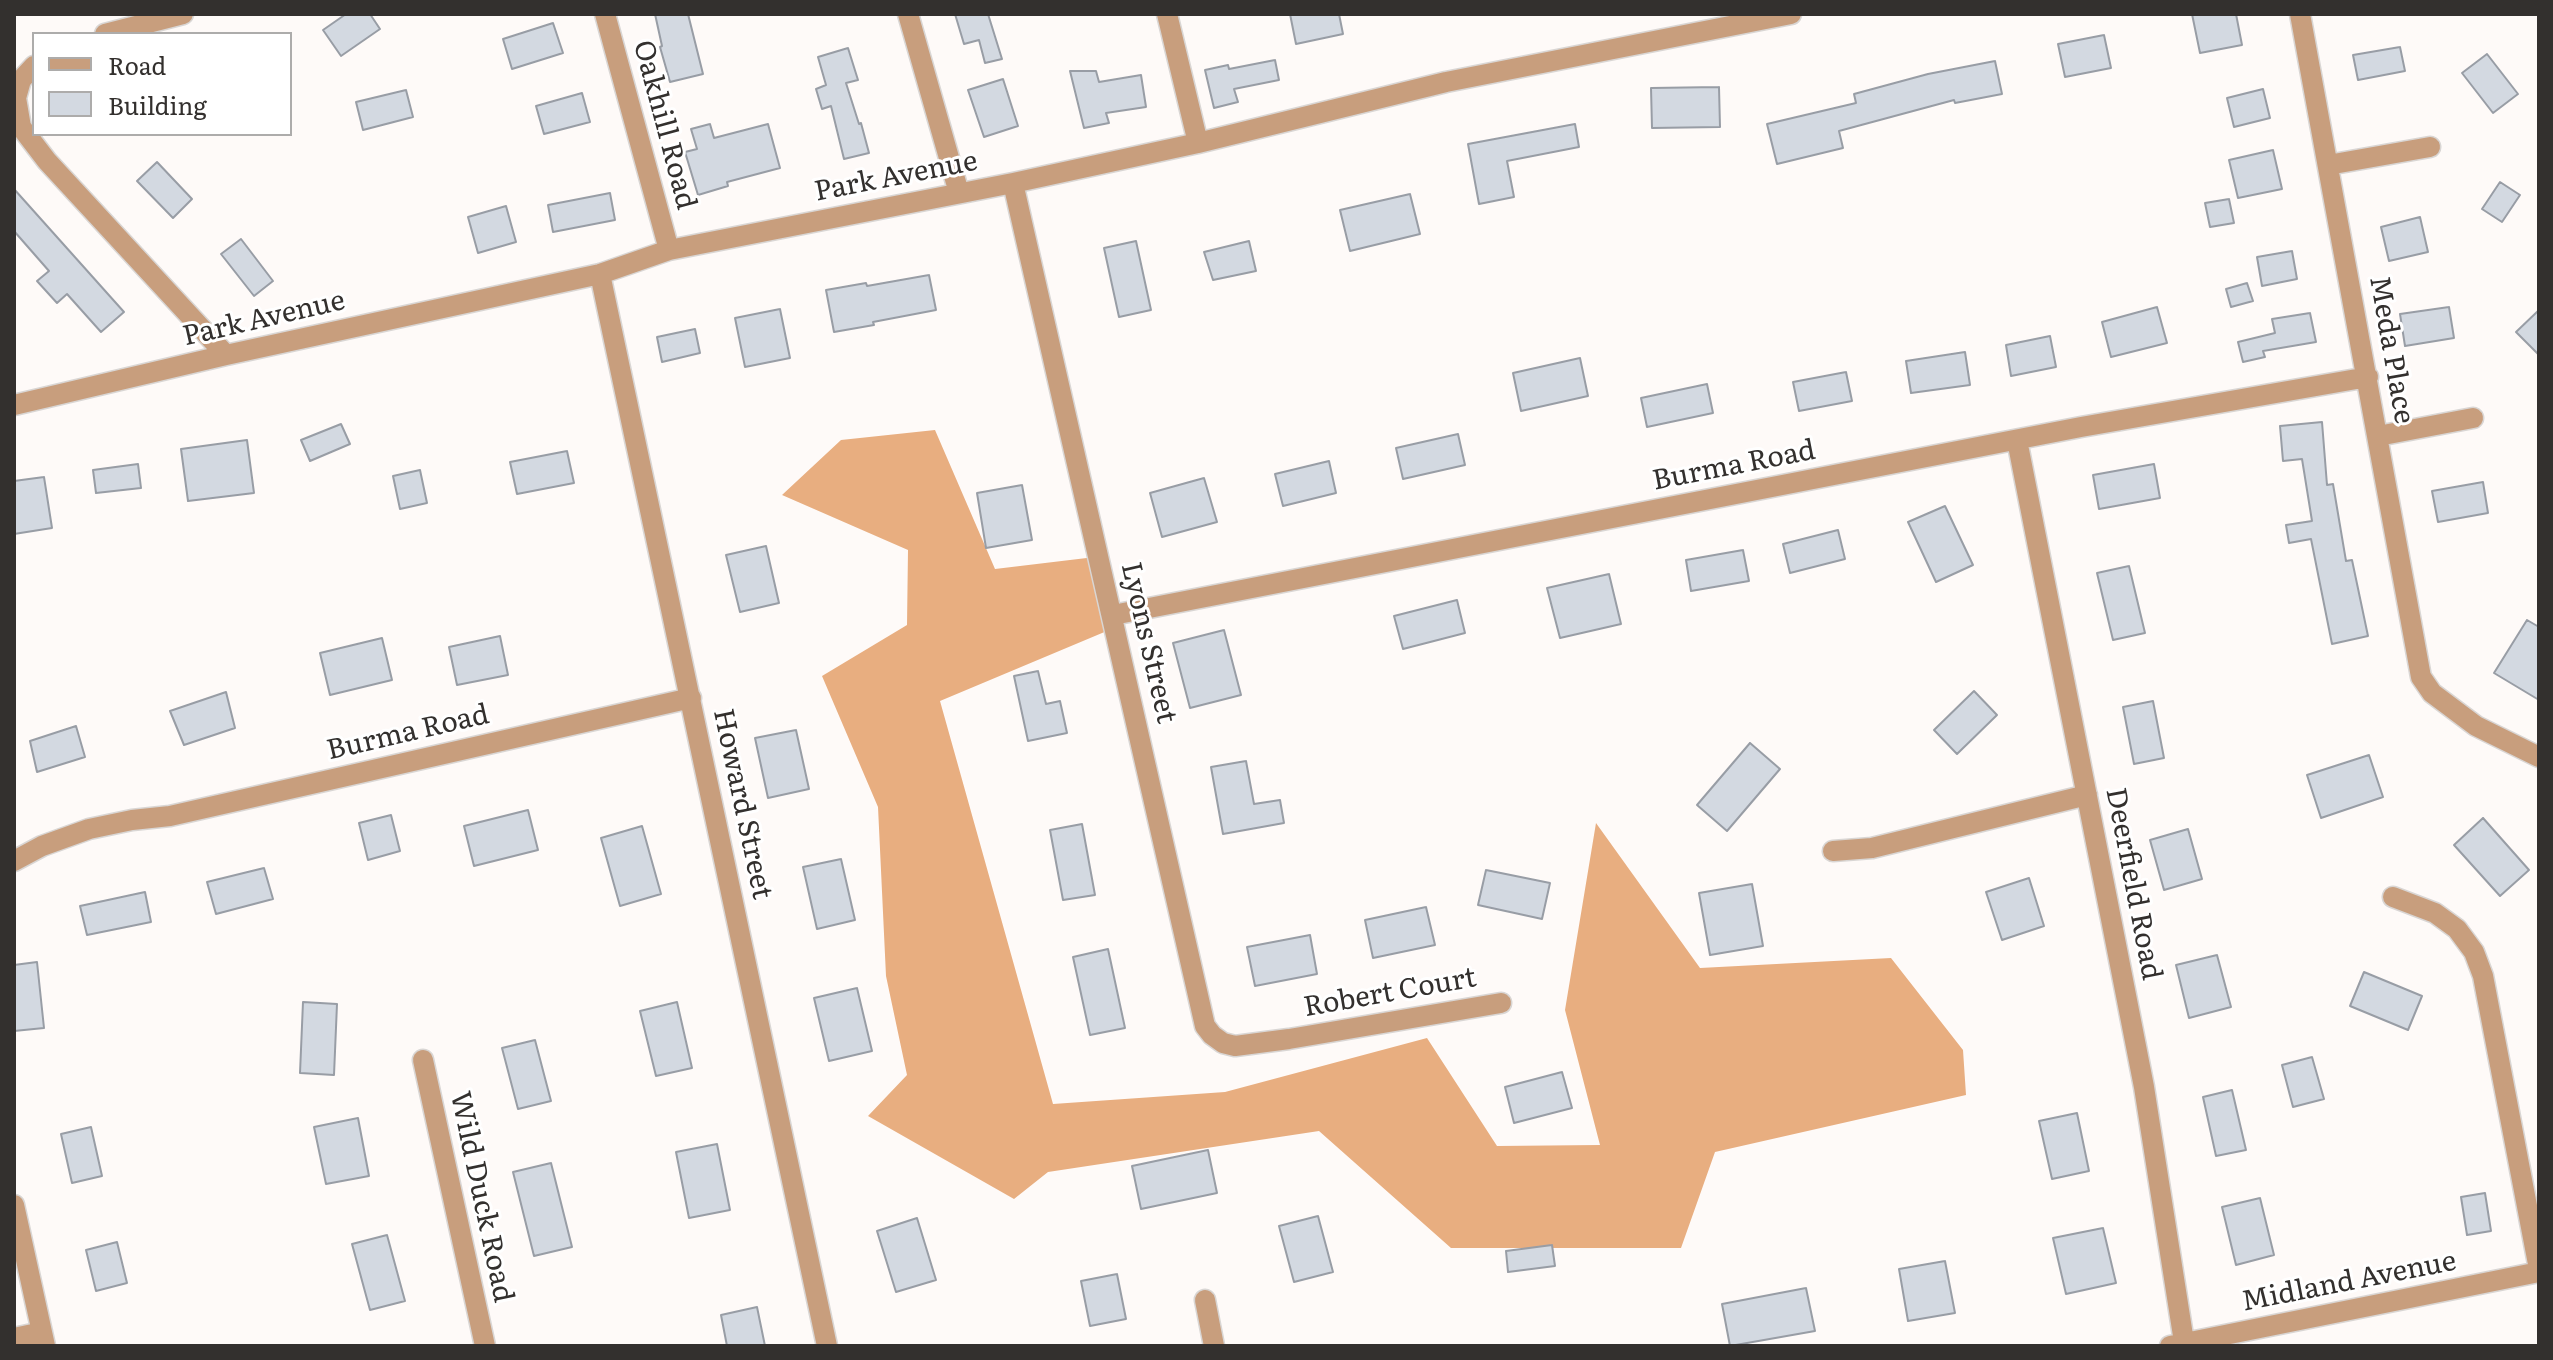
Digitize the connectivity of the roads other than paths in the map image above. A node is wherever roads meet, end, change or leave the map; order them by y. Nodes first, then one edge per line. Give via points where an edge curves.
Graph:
1 (183, 14) edge
2 (605, 14) edge
3 (908, 14) edge
4 (1167, 14) edge
5 (1791, 14) edge
6 (2300, 14) edge
7 (113, 32) edge
8 (32, 68) edge
9 (1198, 143) junction
10 (2430, 147) dead end
11 (2328, 165) junction
12 (1013, 183) junction
13 (959, 193) junction
14 (669, 250) junction
15 (600, 274) junction
16 (226, 355) junction
17 (2368, 377) junction
18 (14, 405) edge
19 (2473, 418) dead end
20 (2378, 436) junction
21 (2017, 440) junction
22 (1113, 615) junction
23 (691, 698) junction
24 (2539, 757) edge
25 (2087, 795) junction
26 (1833, 851) dead end
27 (14, 861) edge
28 (2393, 897) dead end
29 (1501, 1003) dead end
30 (1289, 1039) joint
31 (423, 1060) dead end
32 (14, 1205) edge
33 (2539, 1270) edge
34 (1205, 1300) dead end
35 (14, 1338) edge
36 (44, 1339) edge
37 (2177, 1344) edge
38 (485, 1346) edge
39 (827, 1346) edge
40 (1214, 1346) edge

1 - 7 street
2 - 14 street, Oakhill Road
3 - 13 street
4 - 9 street
5 - 9 street, Park Avenue via 1446,82
6 - 11 street, Meda Place
8 - 16 street via 21,80 16,98 21,127
9 - 12 street, Park Avenue
10 - 11 street
11 - 17 street, Meda Place
12 - 13 street, Park Avenue
12 - 22 street, Lyons Street
13 - 14 street, Park Avenue
14 - 15 street, Park Avenue
15 - 16 street, Park Avenue
15 - 23 street, Howard Street
16 - 18 street, Park Avenue
17 - 20 street, Meda Place
17 - 21 street, Burma Road
19 - 20 street
20 - 24 street, Meda Place via 2421,677 2432,693 2476,726
21 - 22 street, Burma Road
21 - 25 street, Deerfield Road
22 - 30 street, Lyons Street via 1205,1026 1223,1043 1235,1046
23 - 27 street, Burma Road via 170,816 89,829
23 - 39 street, Howard Street
25 - 26 street via 1872,848
25 - 37 street, Deerfield Road via 2144,1087
28 - 33 street via 2435,913 2457,929 2474,952 2483,976
29 - 30 street, Robert Court
31 - 38 street, Wild Duck Road
32 - 36 street
33 - 37 street, Midland Avenue
34 - 40 street
35 - 36 street

